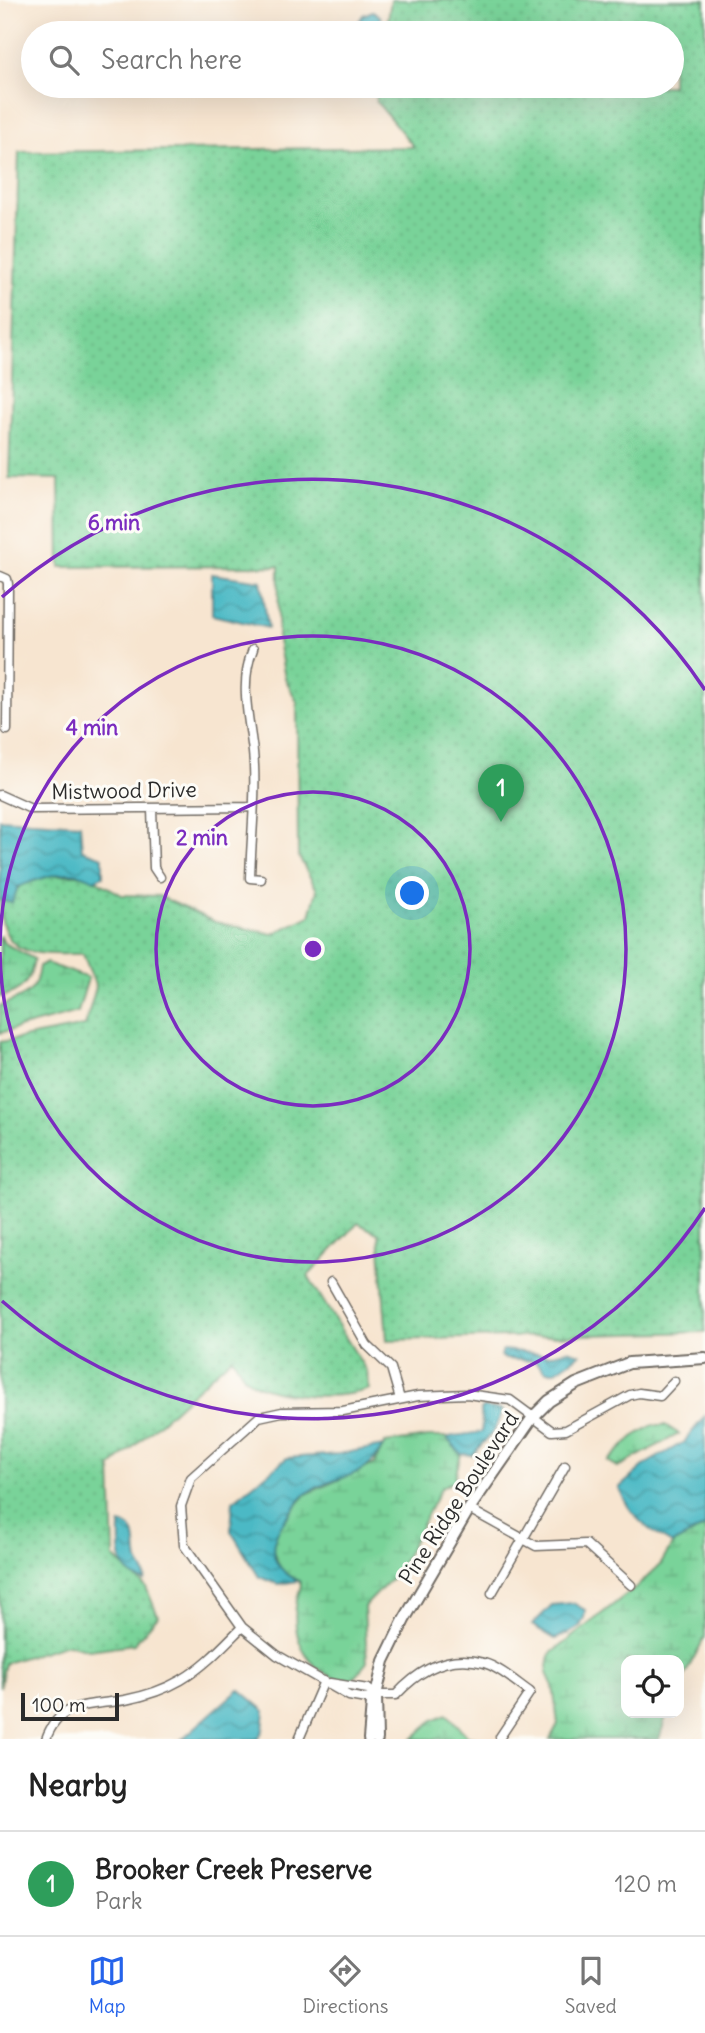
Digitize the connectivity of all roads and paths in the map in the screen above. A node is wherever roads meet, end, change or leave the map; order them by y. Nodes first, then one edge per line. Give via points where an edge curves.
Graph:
1 (0, 576) edge
2 (253, 649) dead end
3 (7, 730) dead end
4 (0, 795) edge
5 (251, 807) junction
6 (152, 809) junction
7 (160, 877) dead end
8 (261, 879) dead end
9 (331, 1282) dead end
10 (705, 1358) edge
11 (674, 1381) dead end
12 (400, 1399) junction
13 (533, 1417) junction
14 (565, 1466) dead end
15 (470, 1509) junction
16 (522, 1539) junction
17 (631, 1585) dead end
18 (492, 1593) dead end
19 (242, 1627) junction
20 (324, 1681) junction
21 (376, 1695) junction
22 (500, 1737) dead end
23 (46, 1739) edge
24 (299, 1739) edge
25 (369, 1739) edge
26 (377, 1739) edge

1 - 3 street via 8,584
2 - 5 street via 247,663 246,717 253,753
4 - 6 street, Mistwood Drive via 31,809
5 - 6 street, Mistwood Drive
5 - 8 street via 250,878
6 - 7 street via 154,868
9 - 12 street via 367,1345 391,1368
10 - 13 street, Pine Ridge Boulevard via 629,1363 576,1384
11 - 13 street via 660,1396 630,1395 566,1430 552,1431
12 - 13 street via 437,1394 503,1397
12 - 19 street via 343,1411 259,1417 191,1478 181,1506 184,1545
13 - 15 street, Pine Ridge Boulevard
14 - 16 street
15 - 16 street
15 - 21 street, Pine Ridge Boulevard via 404,1620 384,1661
16 - 17 street via 536,1546 586,1544
16 - 18 street
19 - 20 street via 277,1655
19 - 23 street via 181,1680 148,1695 71,1707 57,1717
20 - 21 street via 349,1696 366,1699
20 - 24 street
21 - 22 street via 396,1695 431,1665 484,1663 530,1692
21 - 25 street, Pine Ridge Boulevard
21 - 26 street, Pine Ridge Boulevard

